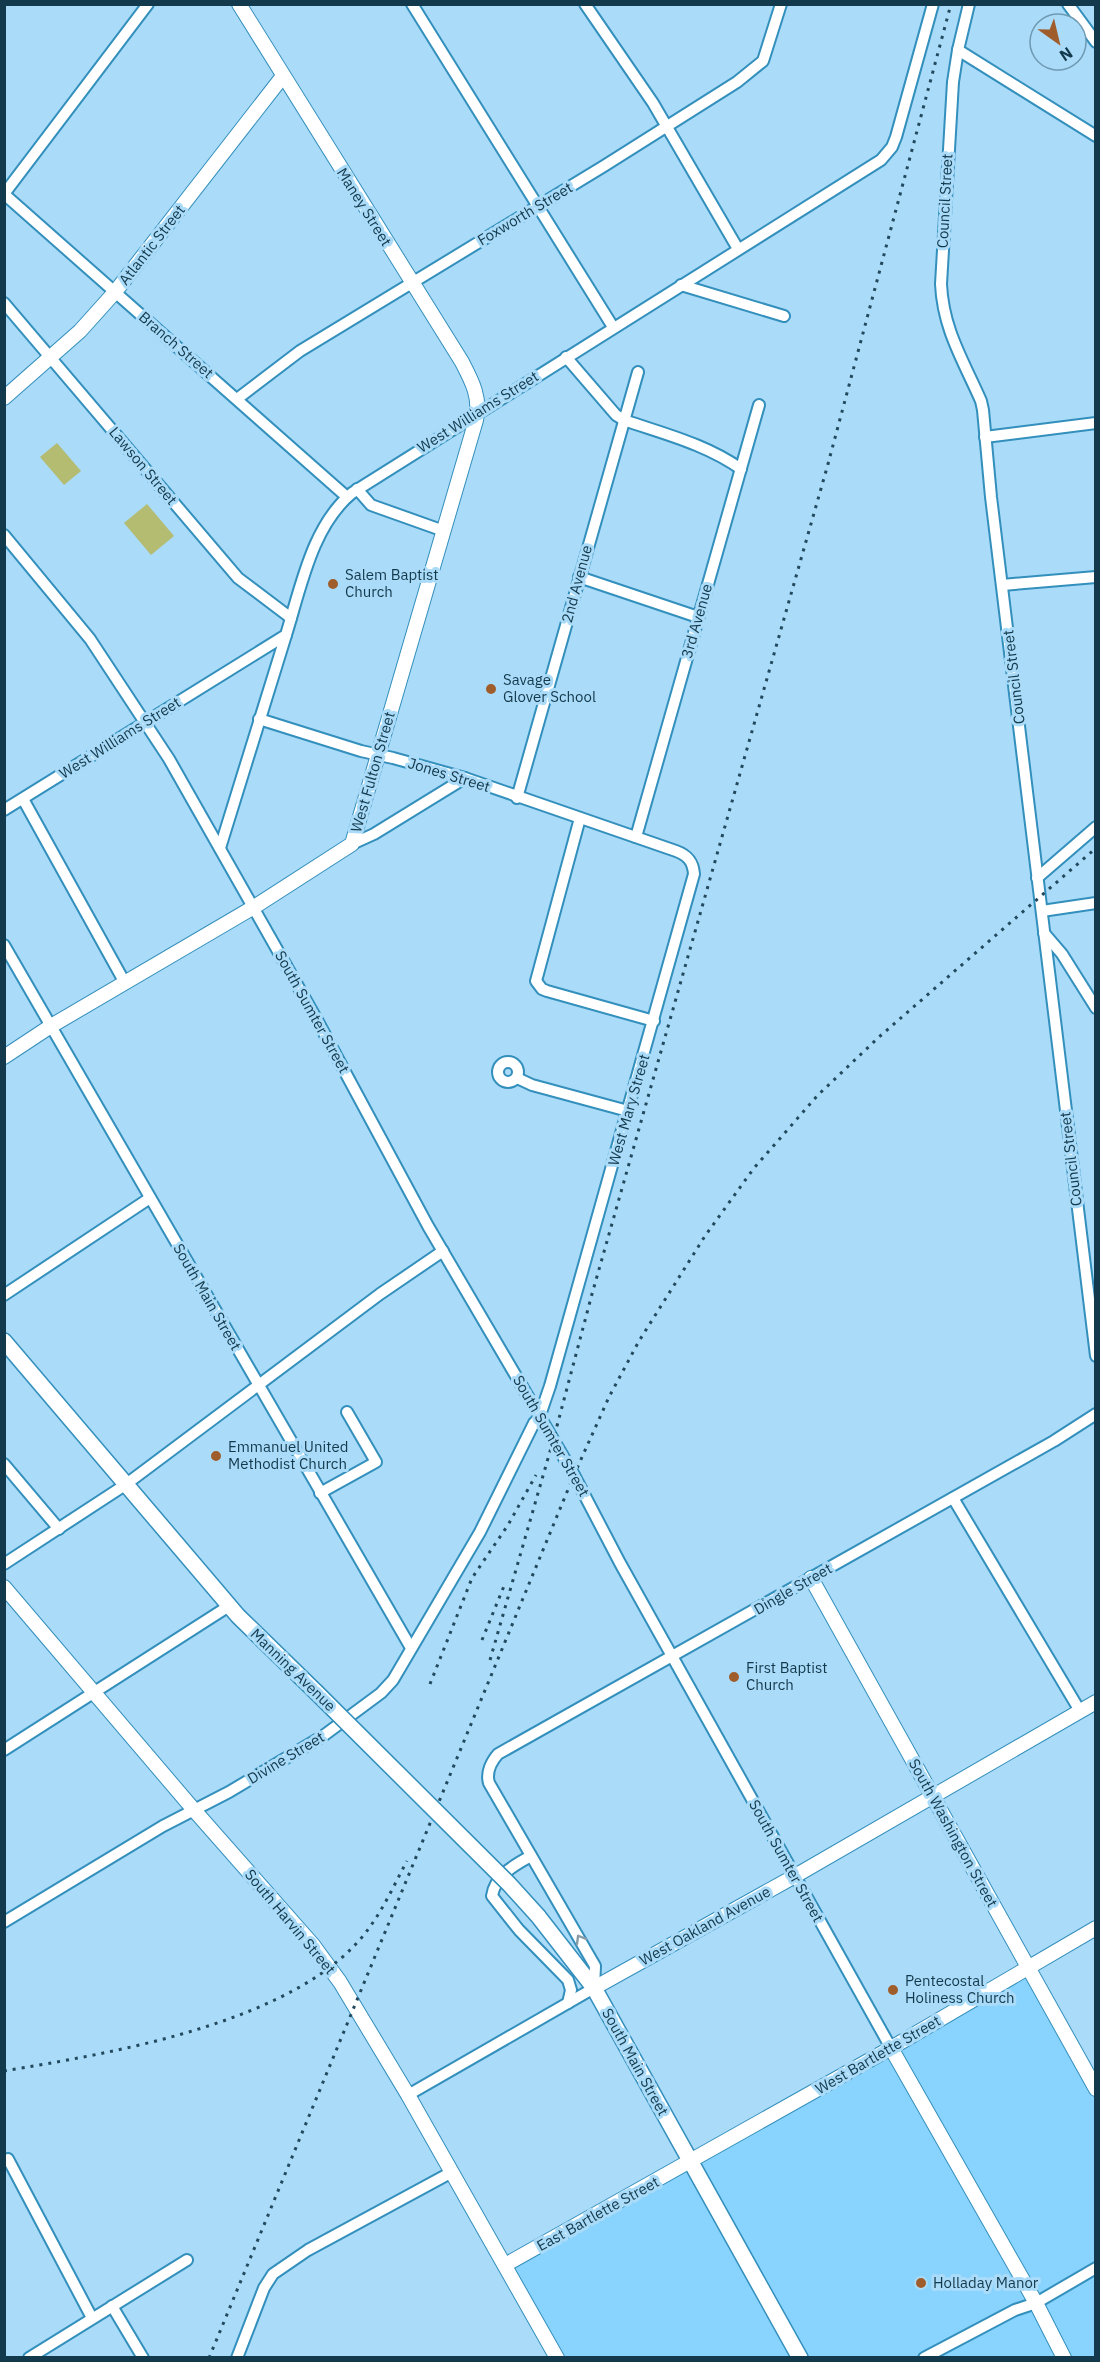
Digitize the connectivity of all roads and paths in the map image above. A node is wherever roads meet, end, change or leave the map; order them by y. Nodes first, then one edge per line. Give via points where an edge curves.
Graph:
1 (148, 4) edge
2 (239, 4) edge
3 (412, 4) edge
4 (585, 4) edge
5 (781, 4) edge
6 (933, 4) edge
7 (969, 4) edge
8 (1069, 6) edge
9 (1095, 42) edge
10 (958, 50) junction
11 (283, 76) junction
12 (666, 126) junction
13 (1095, 136) edge
14 (4, 194) edge
15 (537, 206) junction
16 (738, 249) junction
17 (412, 282) junction
18 (681, 285) junction
19 (115, 292) junction
20 (4, 303) edge
21 (783, 316) dead end
22 (613, 327) junction
23 (567, 357) junction
24 (51, 358) junction
25 (638, 372) dead end
26 (4, 398) edge
27 (237, 399) junction
28 (759, 405) dead end
29 (478, 413) junction
30 (624, 420) junction
31 (1095, 423) edge
32 (985, 437) junction
33 (741, 469) junction
34 (357, 489) junction
35 (347, 496) junction
36 (444, 531) junction
37 (4, 535) edge
38 (579, 577) junction
39 (1095, 577) edge
40 (1002, 585) junction
41 (698, 617) junction
42 (291, 618) junction
43 (286, 635) junction
44 (260, 719) junction
45 (146, 722) junction
46 (377, 755) junction
47 (465, 778) junction
48 (23, 798) junction
49 (517, 798) junction
50 (4, 810) edge
51 (580, 818) junction
52 (1095, 828) edge
53 (636, 837) junction
54 (352, 844) junction
55 (220, 848) junction
56 (1037, 878) junction
57 (1095, 903) edge
58 (254, 907) junction
59 (1042, 911) junction
60 (1044, 933) junction
61 (4, 945) edge
62 (125, 983) junction
63 (1095, 1008) edge
64 (654, 1021) junction
65 (51, 1026) junction
66 (4, 1057) edge
67 (517, 1078) dead end
68 (628, 1111) junction
69 (150, 1198) junction
70 (443, 1251) junction
71 (4, 1295) edge
72 (4, 1341) edge
73 (1095, 1356) edge
74 (258, 1385) junction
75 (347, 1412) dead end
76 (1095, 1414) edge
77 (539, 1418) junction
78 (4, 1464) edge
79 (125, 1485) junction
80 (320, 1493) junction
81 (953, 1498) junction
82 (59, 1528) junction
83 (4, 1564) edge
84 (811, 1578) junction
85 (4, 1587) edge
86 (228, 1606) junction
87 (411, 1648) junction
88 (672, 1657) junction
89 (94, 1692) junction
90 (1095, 1702) edge
91 (1080, 1711) junction
92 (4, 1750) edge
93 (491, 1764) joint
94 (933, 1796) junction
95 (194, 1810) junction
96 (531, 1856) junction
97 (795, 1876) junction
98 (4, 1922) edge
99 (1095, 1928) edge
100 (1028, 1968) junction
101 (594, 1988) junction
102 (568, 2002) junction
103 (891, 2048) junction
104 (1095, 2088) edge
105 (408, 2095) junction
106 (8, 2159) dead end
107 (690, 2162) junction
108 (452, 2172) junction
109 (187, 2260) dead end
110 (505, 2265) junction
111 (1095, 2268) edge
112 (1036, 2303) junction
113 (112, 2306) junction
114 (92, 2318) junction
115 (29, 2358) edge
116 (143, 2358) edge
117 (237, 2358) edge
118 (557, 2358) edge
119 (800, 2358) edge
120 (924, 2358) edge
121 (1064, 2358) edge

1 - 14 street
2 - 11 street, Maney Street
3 - 15 street
4 - 12 street
5 - 12 street, Foxworth Street via 766,55 757,67
6 - 16 street, West Williams Street via 896,137 886,156
7 - 10 street, Council Street
8 - 9 street
10 - 13 street
10 - 32 street, Council Street via 952,82 942,307 981,401
11 - 17 street, Maney Street
11 - 19 street, Atlantic Street
12 - 15 street, Foxworth Street
12 - 16 street
14 - 19 street, Branch Street
15 - 17 street, Foxworth Street
15 - 22 street
16 - 18 street, West Williams Street
17 - 27 street, Foxworth Street via 286,360
17 - 29 street, Maney Street via 471,379
18 - 21 street
18 - 22 street, West Williams Street
19 - 24 street, Atlantic Street
19 - 27 street, Branch Street
20 - 24 street, Lawson Street
22 - 23 street, West Williams Street
23 - 29 street, West Williams Street
23 - 30 street
24 - 26 street, Atlantic Street
24 - 42 street, Lawson Street via 238,578
25 - 30 street, 2nd Avenue
27 - 35 street, Branch Street
28 - 33 street, 3rd Avenue
29 - 34 street, West Williams Street
29 - 36 street, West Fulton Street
30 - 33 street via 703,447
30 - 38 street, 2nd Avenue
31 - 32 street
32 - 40 street, Council Street
33 - 41 street, 3rd Avenue
34 - 35 street, West Williams Street
34 - 36 street via 371,505
35 - 42 street, West Williams Street via 324,526
36 - 46 street, West Fulton Street
37 - 45 street, South Sumter Street via 90,639
38 - 41 street
38 - 49 street, 2nd Avenue
39 - 40 street
40 - 56 street, Council Street
41 - 53 street, 3rd Avenue
42 - 43 street, West Williams Street
43 - 44 street
43 - 45 street, West Williams Street
44 - 46 street, Jones Street
44 - 55 street
45 - 48 street, West Williams Street
45 - 55 street, South Sumter Street
46 - 47 street, Jones Street
46 - 54 street, West Fulton Street
47 - 49 street, Jones Street
47 - 54 street
48 - 50 street, West Williams Street
48 - 62 street
49 - 51 street, Jones Street
51 - 53 street, Jones Street
51 - 64 street via 536,981 547,991
52 - 56 street
53 - 64 street, West Mary Street via 684,854 694,866
54 - 58 street, West Fulton Street
55 - 58 street, South Sumter Street
56 - 59 street, Council Street
57 - 59 street
58 - 62 street, West Fulton Street
58 - 70 street, South Sumter Street
59 - 60 street, Council Street
60 - 63 street via 1062,954
60 - 73 street, Council Street
61 - 65 street, South Main Street
62 - 65 street, West Fulton Street
64 - 68 street, West Mary Street
65 - 66 street, West Fulton Street
65 - 69 street, South Main Street
67 - 68 street
68 - 77 street, West Mary Street
69 - 71 street
69 - 74 street, South Main Street
70 - 74 street
70 - 77 street, South Sumter Street
72 - 79 main road, Manning Avenue
74 - 79 street
74 - 80 street, South Main Street
75 - 80 street via 376,1462
76 - 81 street, Dingle Street
77 - 87 street, Divine Street via 480,1532
77 - 88 street, South Sumter Street
78 - 82 street
79 - 82 street
79 - 86 main road, Manning Avenue
80 - 87 street, South Main Street
81 - 84 street, Dingle Street
81 - 91 street
82 - 83 street
84 - 88 street, Dingle Street
84 - 94 street, South Washington Street
85 - 89 street, South Harvin Street
86 - 89 street
86 - 101 main road, Manning Avenue, bridge via 509,1884
87 - 95 street, Divine Street via 393,1680 357,1712 323,1736
88 - 93 street, Dingle Street via 498,1754
88 - 97 street, South Sumter Street
89 - 92 street
89 - 95 street, South Harvin Street
90 - 91 street, West Oakland Avenue
91 - 94 street, West Oakland Avenue
93 - 96 street, South Main Street via 489,1783
94 - 97 street, West Oakland Avenue
94 - 100 street, South Washington Street
95 - 98 street, Divine Street
95 - 105 street, South Harvin Street via 313,1945 354,2003
101 -> 96 street, South Main Street via 595,1966
96 - 102 street via 514,1865 494,1884 492,1896 568,1980
97 - 101 street, West Oakland Avenue
97 - 103 street, South Sumter Street
99 - 100 street, West Bartlette Street
100 - 103 street, West Bartlette Street
100 - 104 street, South Washington Street
101 - 102 street, West Oakland Avenue
101 - 107 main road, South Main Street
102 - 105 street, West Oakland Avenue
103 - 107 street, West Bartlette Street
103 - 112 street, South Sumter Street
105 - 108 street, South Harvin Street
106 - 114 street
107 - 110 street, East Bartlette Street
107 - 119 main road, South Main Street
108 - 110 street, South Harvin Street
108 - 117 street via 308,2250 273,2274
109 - 113 street
110 - 118 street, South Harvin Street
111 - 112 street
112 - 120 street
112 - 121 street, South Sumter Street
113 - 114 street
113 - 116 street
114 - 115 street

